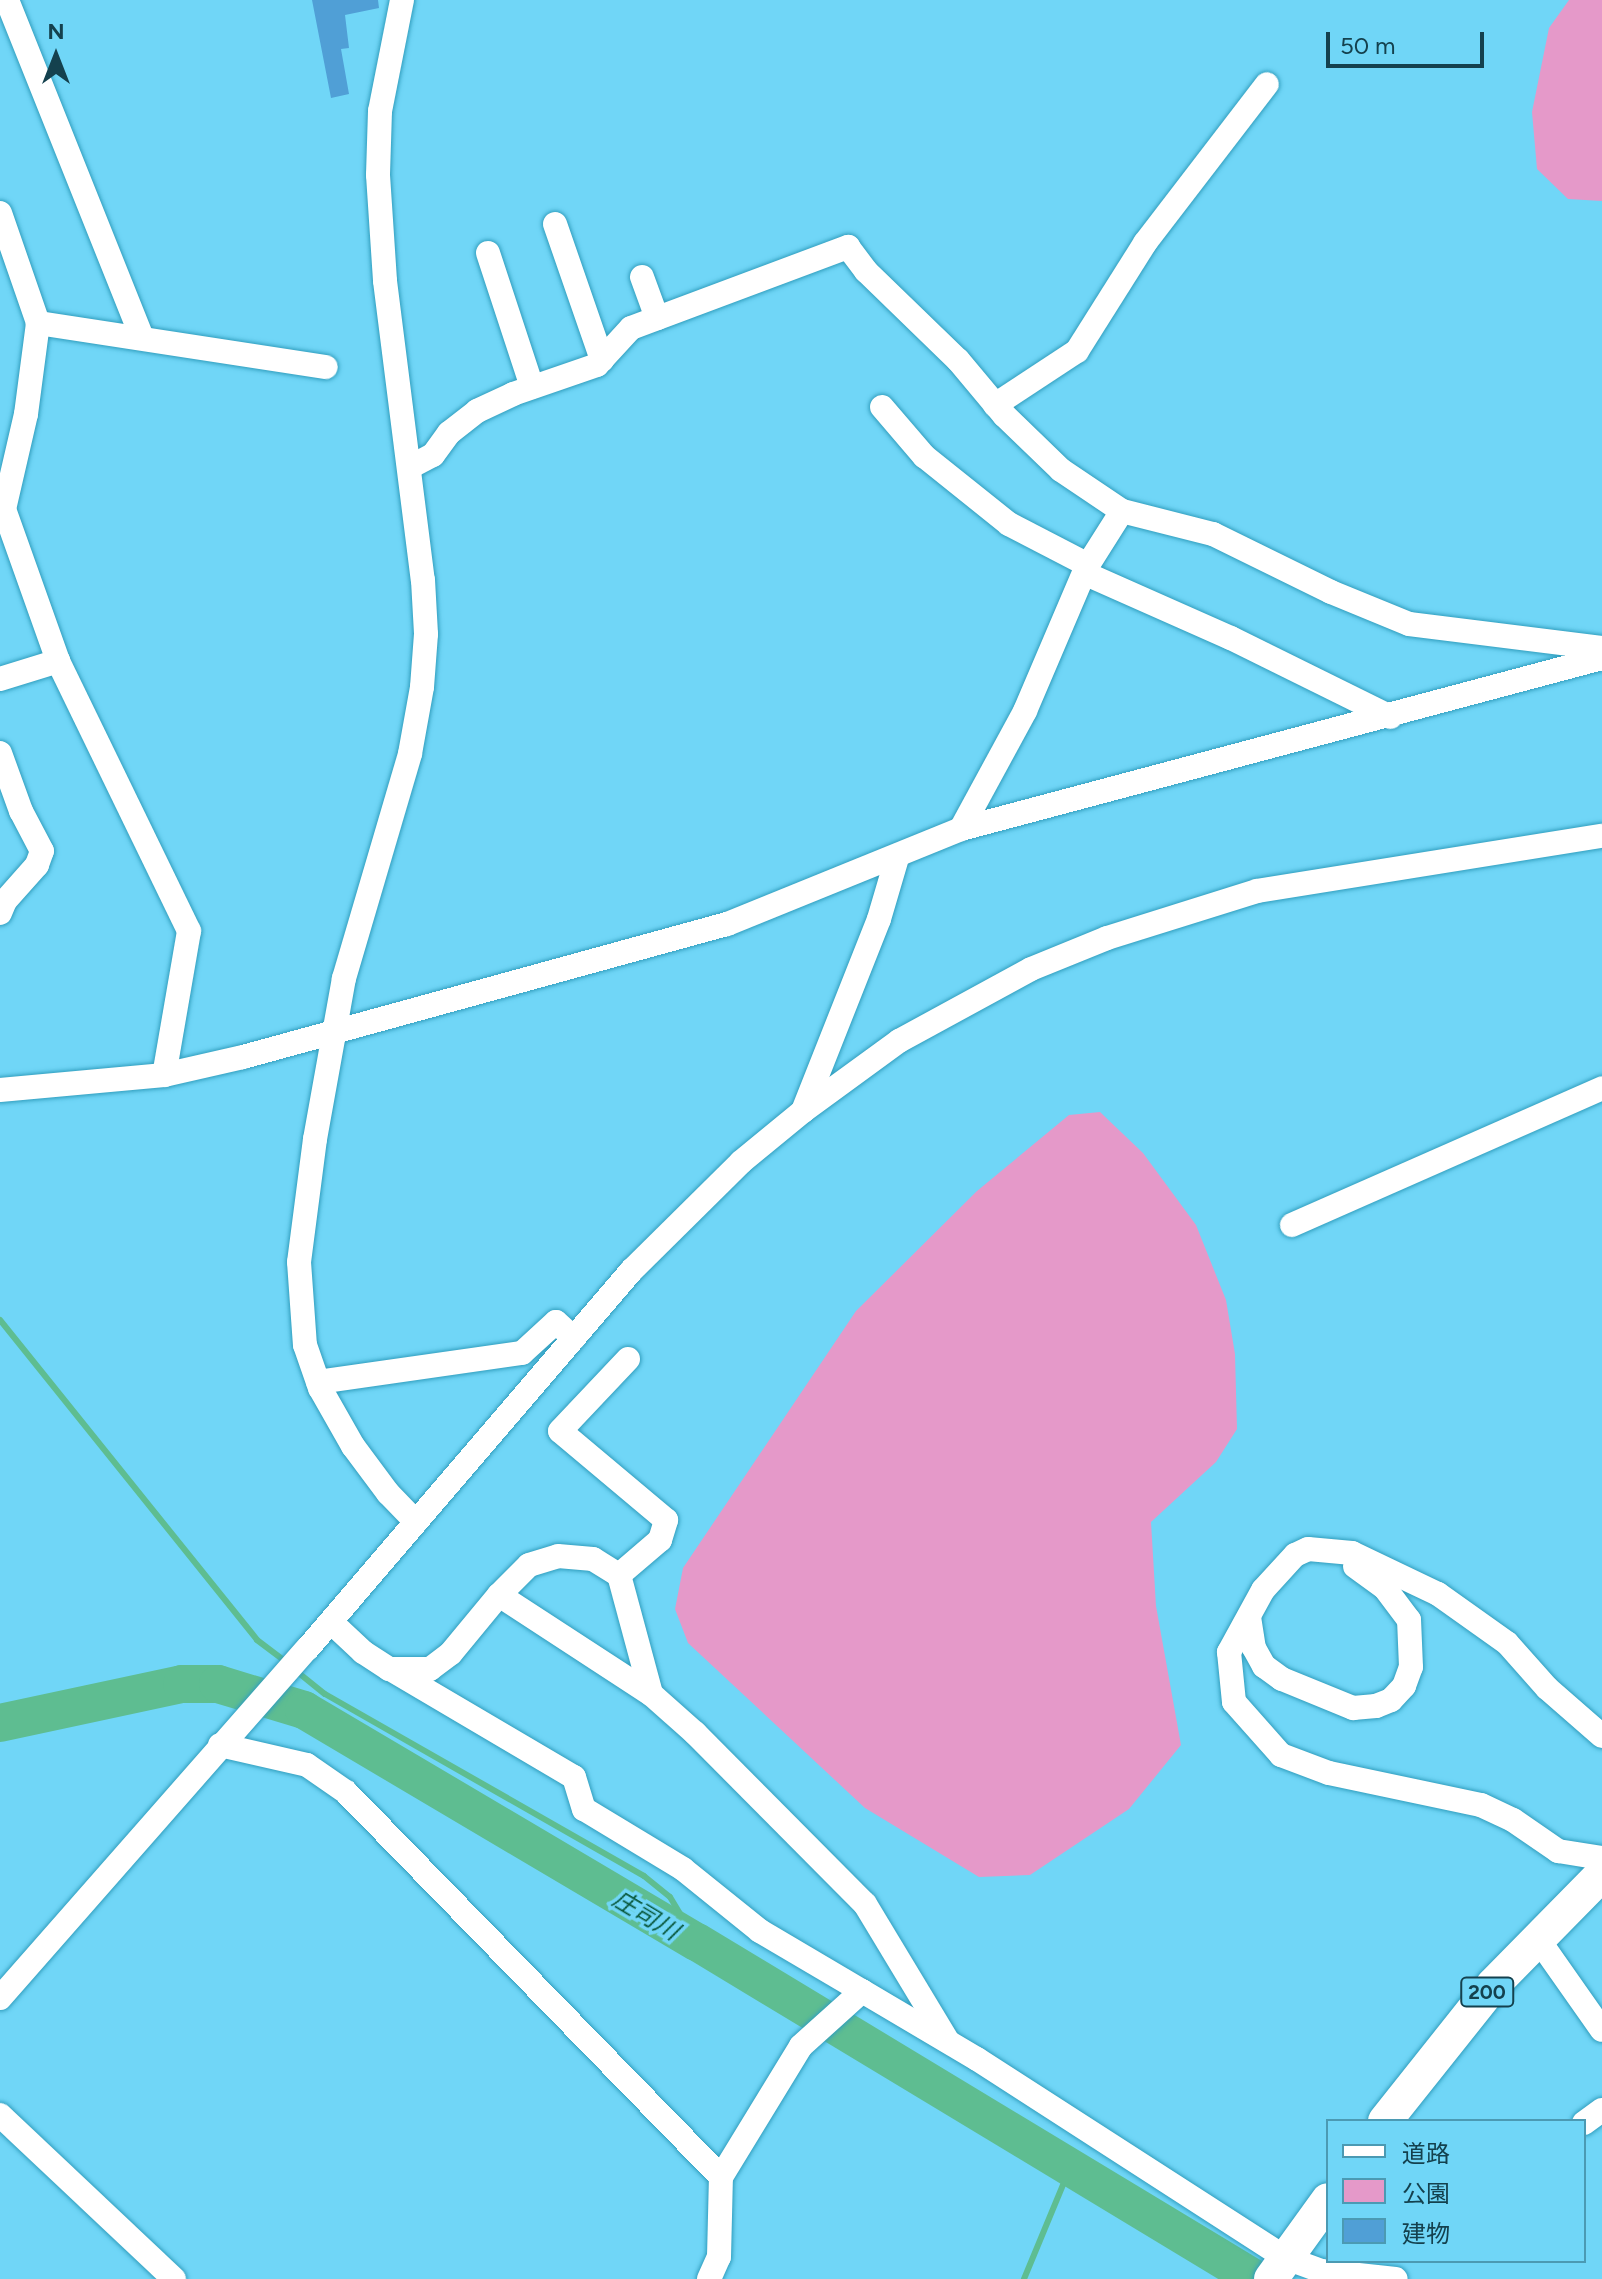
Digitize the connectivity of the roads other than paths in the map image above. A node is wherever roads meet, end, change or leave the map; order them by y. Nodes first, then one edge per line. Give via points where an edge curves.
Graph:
1 (7, 0) edge
2 (402, 0) edge
3 (1267, 84) dead end
4 (0, 213) edge
5 (555, 224) dead end
6 (488, 253) dead end
7 (642, 277) dead end
8 (657, 318) junction
9 (38, 323) junction
10 (142, 338) junction
11 (602, 360) junction
12 (326, 367) dead end
13 (532, 387) junction
14 (995, 405) junction
15 (882, 407) dead end
16 (410, 467) junction
17 (1122, 511) junction
18 (1086, 569) junction
19 (1602, 648) edge
20 (1602, 658) edge
21 (58, 661) junction
22 (0, 679) edge
23 (1391, 717) junction
24 (0, 753) edge
25 (961, 829) junction
26 (1602, 836) edge
27 (897, 858) junction
28 (0, 913) edge
29 (334, 1032) junction
30 (164, 1075) junction
31 (1602, 1088) edge
32 (0, 1090) edge
33 (803, 1111) junction
34 (1292, 1225) dead end
35 (574, 1338) junction
36 (628, 1359) dead end
37 (318, 1382) junction
38 (416, 1522) junction
39 (1334, 1551) junction
40 (619, 1575) junction
41 (499, 1595) junction
42 (1249, 1617) junction
43 (331, 1622) junction
44 (389, 1669) junction
45 (651, 1694) junction
46 (1602, 1736) edge
47 (220, 1745) junction
48 (1602, 1858) edge
49 (1602, 1874) edge
50 (1538, 1939) junction
51 (857, 1995) junction
52 (0, 1998) edge
53 (1602, 2030) edge
54 (948, 2042) junction
55 (0, 2115) edge
56 (1387, 2119) edge
57 (721, 2177) junction
58 (1326, 2205) edge
59 (1299, 2266) edge
60 (174, 2279) edge
61 (709, 2279) edge
62 (1396, 2279) edge

1 - 10 street
2 - 16 street via 380,111 378,175 385,281
3 - 14 street via 1145,243 1077,351
4 - 9 street
5 - 11 street
6 - 13 street
7 - 8 street
8 - 11 street via 631,328
8 - 14 street via 848,247
9 - 10 street
9 - 21 street via 26,414 4,509
10 - 12 street
11 - 13 street
13 - 16 street via 477,411 449,433 433,455
14 - 17 street via 1061,470
15 - 18 street via 924,456 1009,524
16 - 29 street via 426,634 422,687 410,754 348,964
17 - 18 street
17 - 19 street via 1213,534 1409,624
18 - 23 street
18 - 25 street via 1025,711
20 - 23 street
21 - 22 street
21 - 30 street via 189,931
23 - 25 street
24 - 28 street via 42,851
25 - 27 street
26 - 33 street via 1257,891 1107,938 1031,969 899,1041
27 - 29 street via 727,924
27 - 33 street via 879,919
29 - 30 street
29 - 37 street via 299,1262 305,1345
30 - 32 street
31 - 34 street
33 - 35 street via 694,1207
35 - 37 street via 556,1322 522,1353
35 - 38 street
36 - 40 street via 560,1431 666,1520 660,1540
37 - 38 street via 353,1446
38 - 43 street
39 - 42 street via 1308,1549 1295,1555 1263,1590
39 - 42 street via 1385,1588 1409,1620 1411,1667 1391,1700 1353,1708 1282,1679 1264,1666 1254,1648
39 - 46 street via 1352,1553 1438,1594 1507,1643 1547,1688
40 - 41 street via 593,1559 558,1556 529,1565
40 - 45 street
41 - 44 street via 451,1653 430,1669
41 - 45 street
42 - 48 street via 1229,1652 1234,1702 1281,1755 1329,1773 1481,1805 1558,1851
43 - 44 street
43 - 47 street
44 - 51 street via 574,1777 584,1809 683,1869 760,1931
45 - 54 street via 865,1904
47 - 52 street
47 - 57 street via 307,1765 346,1792
49 - 50 highway, 200
50 - 53 street
50 - 56 highway, 200 via 1493,1985
51 - 54 street
51 - 57 street via 801,2046
54 - 59 street
55 - 60 street
57 - 61 street via 719,2257
58 - 59 highway
59 - 62 street

